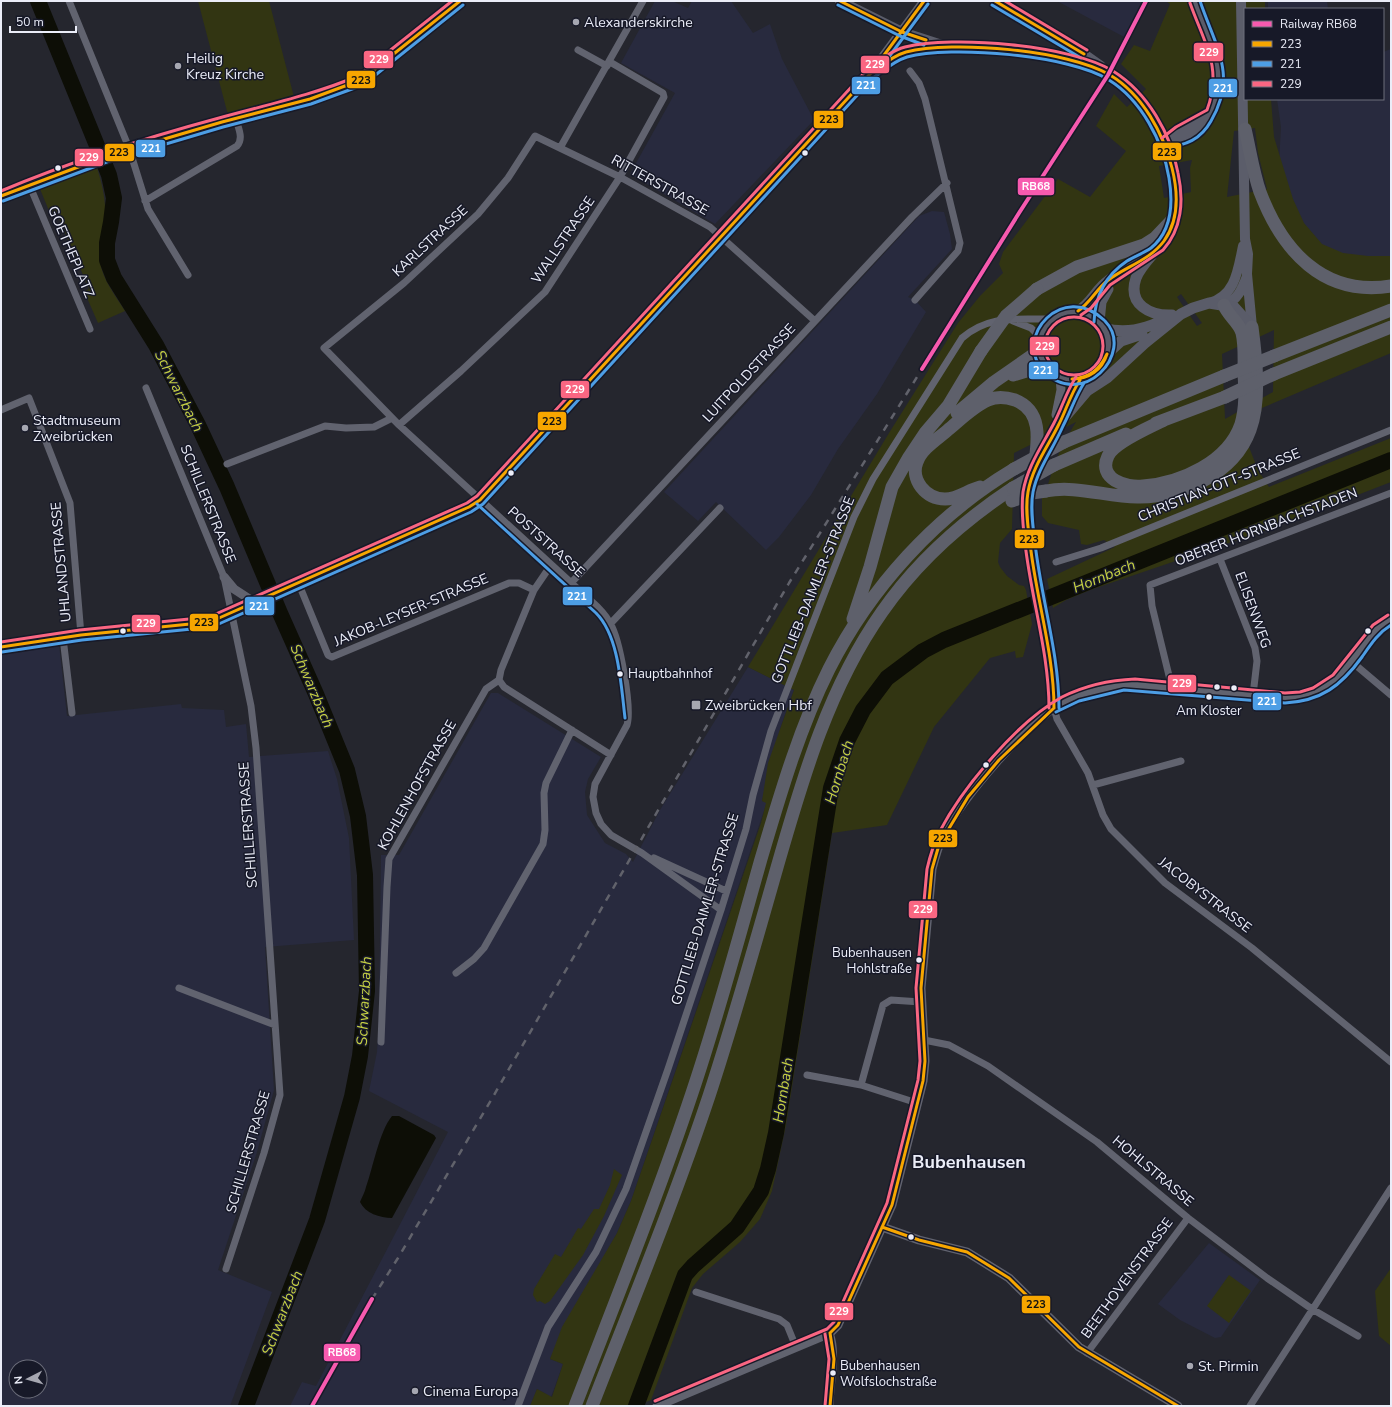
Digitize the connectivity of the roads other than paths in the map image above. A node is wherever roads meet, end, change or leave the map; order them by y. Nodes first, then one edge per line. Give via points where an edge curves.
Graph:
1 (69, 1) edge
2 (642, 1) edge
3 (840, 1) edge
4 (924, 1) edge
5 (994, 1) edge
6 (1195, 1) edge
7 (1241, 1) edge
8 (902, 32) junction
9 (969, 48) junction
10 (578, 50) dead end
11 (609, 64) junction
12 (1095, 65) junction
13 (910, 70) dead end
14 (870, 74) junction
15 (361, 80) dead end
16 (1244, 97) edge
17 (1244, 100) edge
18 (236, 119) junction
19 (1245, 129) junction
20 (535, 136) joint
21 (1165, 142) junction
22 (128, 148) junction
23 (560, 148) junction
24 (620, 176) junction
25 (947, 183) junction
26 (29, 184) junction
27 (1, 196) edge
28 (145, 201) junction
29 (1174, 218) junction
30 (720, 236) junction
31 (1245, 239) junction
32 (1156, 250) junction
33 (1247, 274) junction
34 (188, 275) dead end
35 (1115, 276) junction
36 (1391, 286) edge
37 (914, 300) dead end
38 (1224, 301) junction
39 (1391, 310) edge
40 (1078, 311) junction
41 (1174, 318) junction
42 (1007, 319) junction
43 (1052, 319) junction
44 (815, 321) junction
45 (1102, 325) junction
46 (1252, 327) junction
47 (1391, 327) edge
48 (90, 329) dead end
49 (1040, 344) junction
50 (324, 348) joint
51 (1108, 352) junction
52 (1048, 368) junction
53 (1060, 377) junction
54 (1080, 380) junction
55 (146, 388) dead end
56 (1, 410) edge
57 (392, 418) junction
58 (1164, 420) junction
59 (1059, 424) junction
60 (399, 425) junction
61 (951, 428) junction
62 (1391, 430) edge
63 (1047, 443) junction
64 (918, 444) junction
65 (227, 464) dead end
66 (1034, 470) junction
67 (991, 484) junction
68 (1391, 493) edge
69 (1012, 494) junction
70 (480, 500) junction
71 (720, 508) dead end
72 (1220, 559) junction
73 (1056, 562) dead end
74 (551, 565) junction
75 (224, 577) junction
76 (298, 582) junction
77 (571, 583) junction
78 (534, 590) junction
79 (255, 602) junction
80 (232, 613) junction
81 (1391, 619) edge
82 (611, 623) junction
83 (81, 635) junction
84 (847, 636) junction
85 (63, 638) junction
86 (1, 647) edge
87 (1352, 662) junction
88 (499, 680) junction
89 (1172, 688) junction
90 (1253, 695) junction
91 (1391, 695) edge
92 (1054, 708) junction
93 (72, 714) dead end
94 (572, 730) junction
95 (611, 755) junction
96 (1182, 761) dead end
97 (1093, 785) junction
98 (642, 853) junction
99 (726, 891) junction
100 (721, 910) junction
101 (456, 973) dead end
102 (179, 988) dead end
103 (921, 1002) junction
104 (275, 1025) junction
105 (924, 1040) junction
106 (381, 1042) dead end
107 (1391, 1062) edge
108 (807, 1075) dead end
109 (860, 1085) junction
110 (917, 1103) junction
111 (1391, 1188) edge
112 (1188, 1218) junction
113 (882, 1227) junction
114 (226, 1269) dead end
115 (696, 1292) dead end
116 (1312, 1309) junction
117 (830, 1333) junction
118 (1358, 1336) dead end
119 (796, 1347) junction
120 (1087, 1353) junction
121 (518, 1406) edge
122 (576, 1406) edge
123 (592, 1406) edge
124 (657, 1406) edge
125 (830, 1406) edge
126 (1178, 1406) edge
127 (1250, 1406) edge

1 - 22 street
2 - 11 street
3 - 8 main road
4 - 8 street
5 - 12 main road via 1070,44
6 - 21 main road via 1219,65 1218,93 1211,114 1201,127 1183,141
7 - 16 main road
8 - 9 main road via 942,45
8 - 14 street
9 - 12 main road via 1039,54
9 - 14 street via 905,52
10 - 11 street
11 - 23 street
11 - 24 street, WALLSTRASSE via 663,93 663,100
12 - 21 main road via 1110,74 1136,99
13 - 25 street via 919,83 925,99
14 - 30 street
15 - 18 street via 305,100
17 - 19 main road
18 - 22 street
18 - 28 street via 240,136 240,143 237,146
19 - 31 main road
19 - 36 highway via 1260,191 1282,236 1295,254 1313,269 1348,285
20 - 23 street, RITTERSTRASSE
20 - 50 street, KARLSTRASSE via 508,178 478,214 377,306
21 - 29 main road via 1176,195
22 - 26 street
22 - 28 street
23 - 24 street, RITTERSTRASSE
24 - 30 street, RITTERSTRASSE via 710,227
24 - 60 street, WALLSTRASSE via 545,292
25 - 37 street via 960,242 958,251
25 - 44 street, LUITPOLDSTRASSE via 912,216
26 - 27 street
26 - 48 street, GOETHEPLATZ
28 - 34 street
29 - 32 main road via 1169,233
29 - 64 highway, bridge via 1155,238 1144,244 1077,267 1036,289 1006,316 981,351 948,406
30 - 44 street, RITTERSTRASSE
30 - 70 street
31 - 33 main road via 1248,254
31 - 38 main road via 1238,274
32 - 35 main road
32 - 41 main road via 1136,278 1136,296 1149,312
33 - 38 main road via 1231,303
33 - 46 main road
35 - 40 main road via 1107,281 1087,306
35 - 45 main road via 1101,302
38 - 41 main road via 1194,308
38 - 46 main road via 1237,309
38 - 58 highway via 1228,313 1240,327 1243,338 1245,396 1241,423 1235,436 1207,465 1171,481 1136,487 1114,480 1107,465 1111,451
39 - 67 highway, bridge via 1064,442
40 - 43 main road via 1064,313
40 - 45 main road via 1089,315
41 - 45 main road via 1141,329 1119,331
41 - 51 main road via 1121,341
41 - 59 main road via 1107,378 1087,391
42 - 43 street, GOTTLIEB-DAIMLER-STRASSE
42 - 49 street via 1025,324
42 - 99 street, GOTTLIEB-DAIMLER-STRASSE via 981,325 962,338 888,455 854,517 771,731 746,829
43 - 49 main road via 1044,330
44 - 77 street, LUITPOLDSTRASSE
45 - 51 main road via 1108,339
46 - 69 highway, bridge via 1256,397 1253,420 1242,446 1202,482 1151,497 1125,497 1074,490
47 - 58 highway, bridge
49 - 52 main road via 1043,360
49 - 64 highway
50 - 57 street, POSTSTRASSE
51 - 54 main road via 1098,370
52 - 53 main road
52 - 61 highway via 1033,369 1004,380 976,401
53 - 54 main road
53 - 63 street via 1059,407
54 - 59 street via 1070,393
55 - 75 street, SCHILLERSTRASSE
56 - 83 street, UHLANDSTRASSE via 29,398 70,503
57 - 60 street, POSTSTRASSE
57 - 65 street via 374,427 324,426
58 - 69 highway, bridge via 1106,441 1054,465
59 - 63 street
60 - 70 street, POSTSTRASSE
61 - 66 highway via 979,405 993,398 1002,397 1020,402 1036,422 1038,434
61 - 67 highway via 924,451 918,461 916,476 922,488 932,496 947,499
62 - 73 street, CHRISTIAN-OTT-STRASSE via 1101,548
63 - 66 street
64 - 84 highway via 890,492 870,567
66 - 92 street via 1027,509 1036,584 1054,685
67 - 84 highway via 939,525 903,560 881,586
68 - 72 street, OBERER HORNBACHSTADEN
69 - 123 highway via 962,528 928,557 881,612 827,713 802,784 708,1097 658,1239
70 - 74 street, POSTSTRASSE
70 - 76 street via 449,517
71 - 82 street
72 - 89 street, OBERER HORNBACHSTADEN via 1150,585 1152,606
72 - 90 street, ELISENWEG via 1256,648
74 - 77 street, POSTSTRASSE
74 - 78 street
75 - 79 street via 234,589
75 - 80 street, SCHILLERSTRASSE
76 - 78 street, JAKOB-LEYSER-STRASSE via 328,654 332,657 509,583 519,583
76 - 79 street
77 - 82 street, POSTSTRASSE via 600,609
78 - 88 street
79 - 80 street
80 - 83 street via 200,624
80 - 104 street, SCHILLERSTRASSE via 254,726
81 - 87 street via 1377,628
82 - 95 street, POSTSTRASSE via 629,700 630,717
83 - 85 street
84 - 122 highway via 829,668 778,800 692,1092
85 - 86 street
85 - 93 street
87 - 90 street via 1336,681 1309,695 1285,698
87 - 91 street
88 - 94 street via 504,687
88 - 106 street, KOHLENHOFSTRASSE via 486,688 390,859
89 - 90 street
89 - 92 street via 1135,684 1112,686 1077,696
92 - 97 street, JACOBYSTRASSE via 1057,719
92 - 103 street via 999,760 968,797 939,845 932,869
94 - 95 street
94 - 101 street via 546,784 543,844 484,948
95 - 98 street, POSTSTRASSE via 594,789 596,814 611,834
96 - 97 street
97 - 107 street, JACOBYSTRASSE via 1107,823 1154,872 1204,914 1252,948
98 - 99 street, POSTSTRASSE
98 - 100 street, POSTSTRASSE
99 - 100 street, GOTTLIEB-DAIMLER-STRASSE
100 - 121 street, GOTTLIEB-DAIMLER-STRASSE via 626,1189 596,1252 548,1327
102 - 104 street
103 - 105 street
103 - 109 street via 888,1001 883,1005
104 - 114 street, SCHILLERSTRASSE via 280,1095
105 - 110 street via 924,1071
105 - 112 street, HOHLSTRASSE via 949,1045 988,1066 1097,1142
108 - 109 street
109 - 110 street
110 - 113 street via 894,1199
111 - 116 street
112 - 116 street, HOHLSTRASSE
112 - 120 street, BEETHOVENSTRASSE
113 - 117 street via 838,1325
113 - 120 street via 918,1240 960,1250 1001,1271
115 - 119 street via 779,1319 786,1326
116 - 118 street, HOHLSTRASSE
116 - 127 street
117 - 119 street
117 - 125 street via 833,1342
119 - 124 street
120 - 126 street

